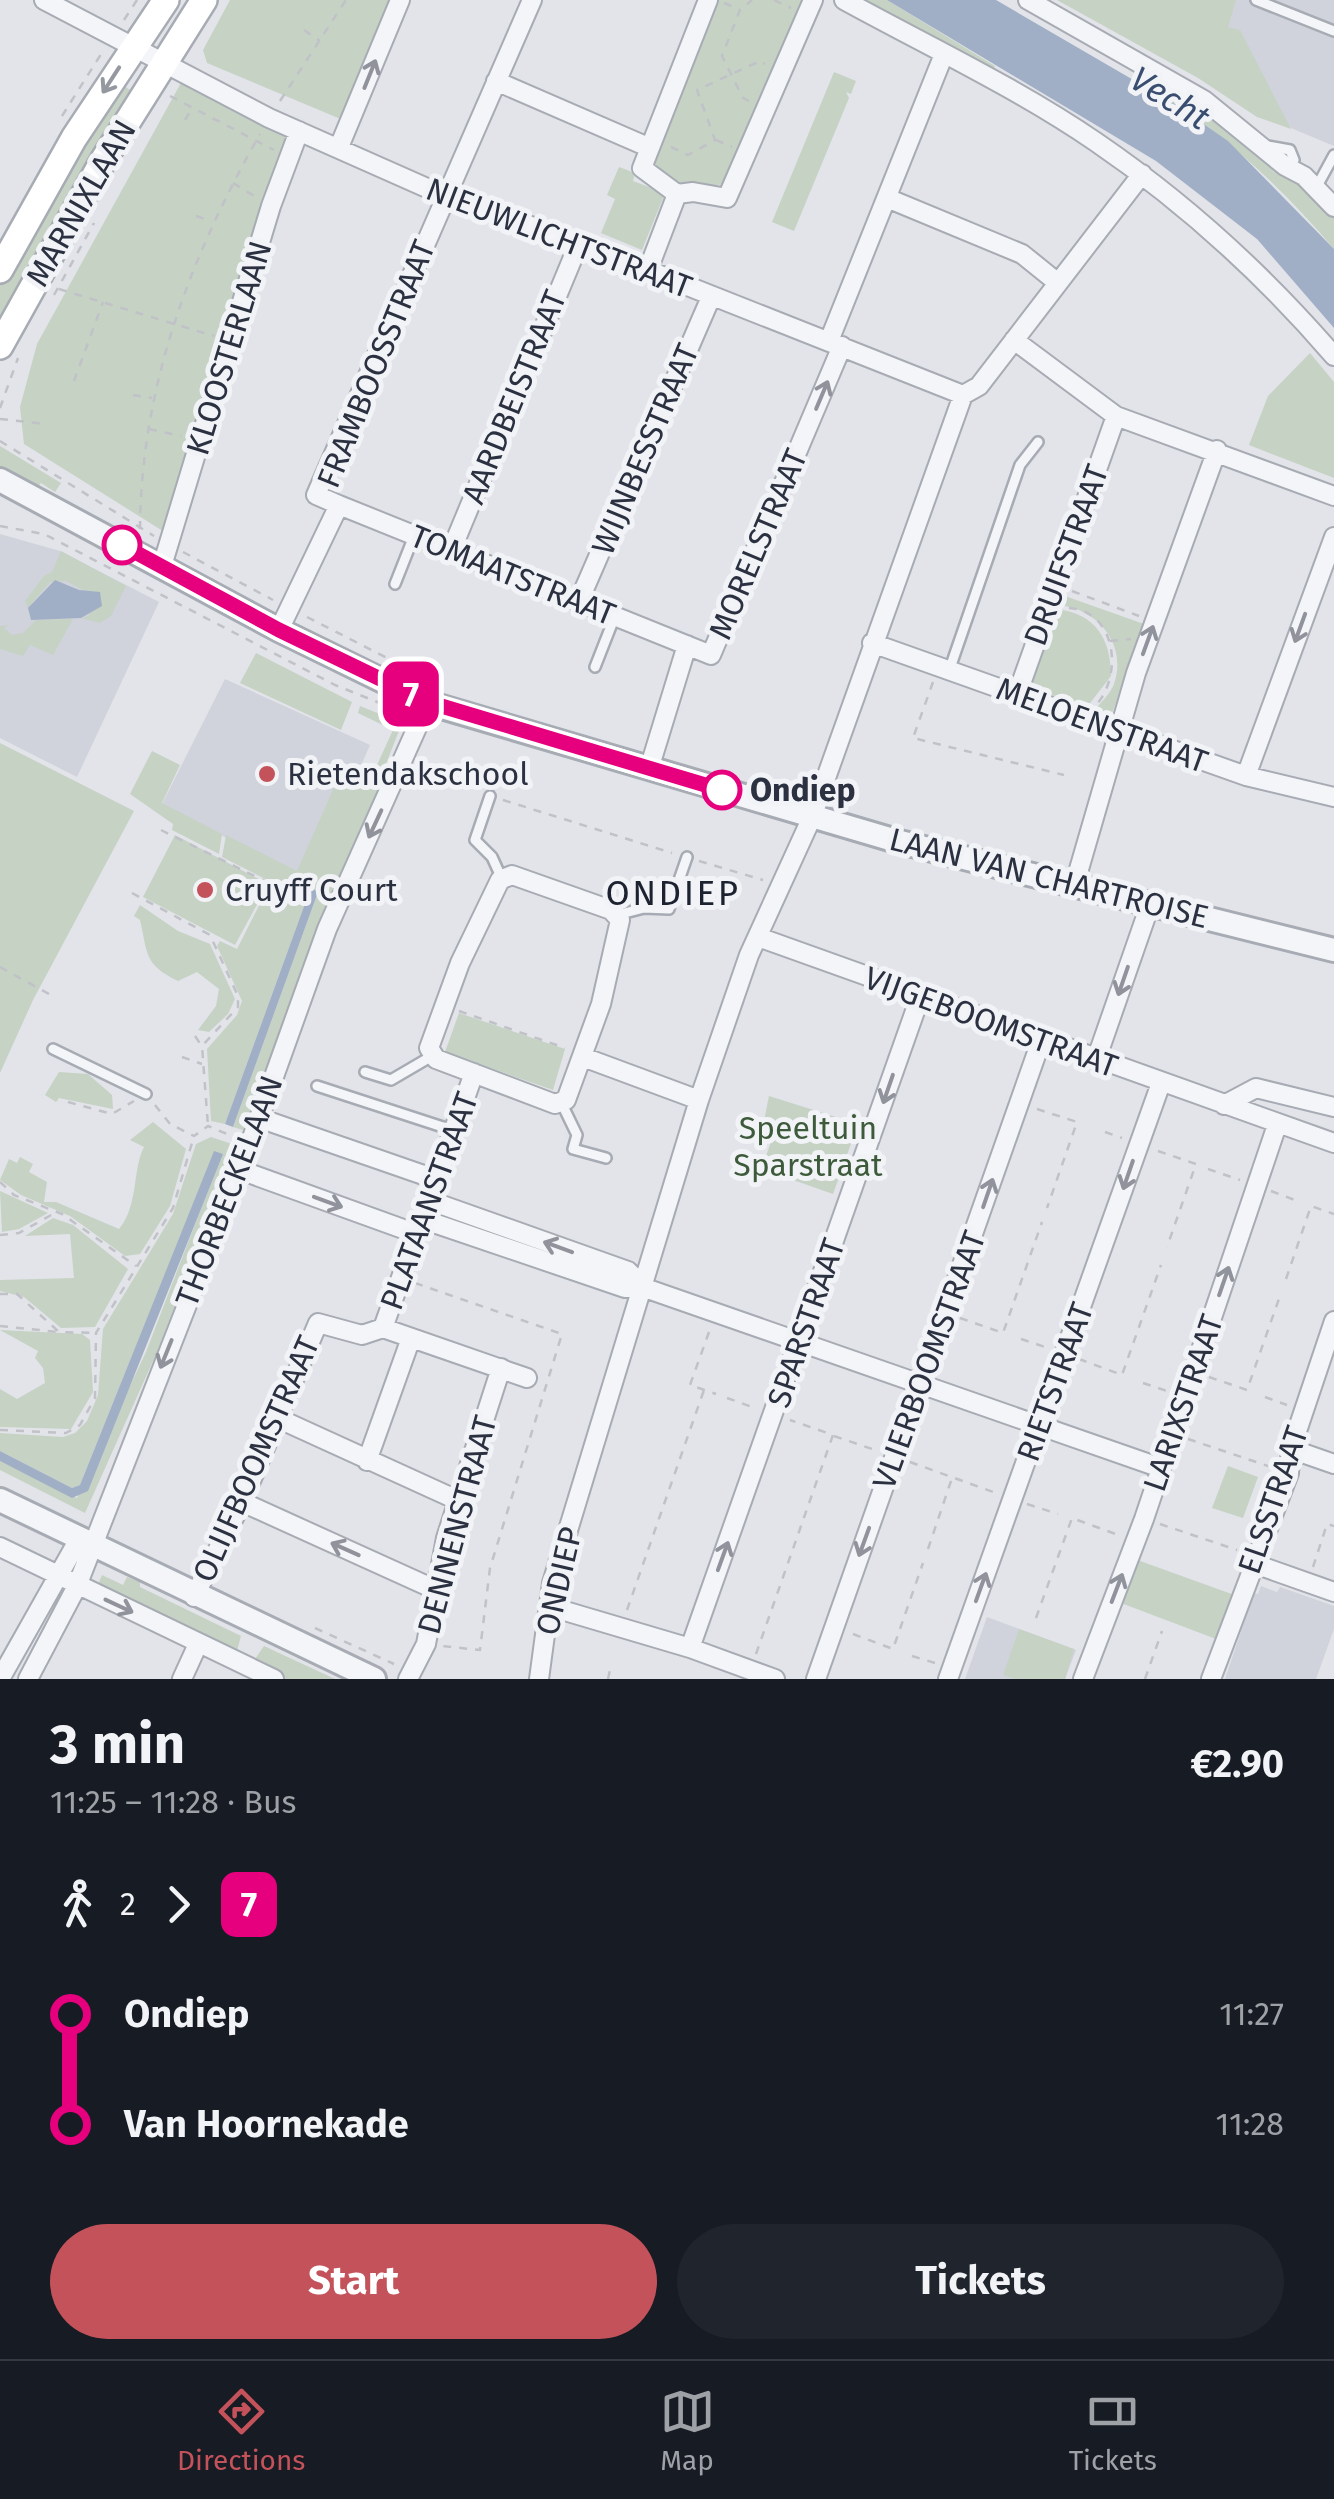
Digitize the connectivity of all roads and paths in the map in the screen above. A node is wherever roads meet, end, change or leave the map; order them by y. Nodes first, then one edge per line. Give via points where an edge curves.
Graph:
1 (44, 0) edge
2 (166, 0) edge
3 (204, 0) edge
4 (346, 0) edge
5 (400, 0) edge
6 (532, 0) edge
7 (708, 0) edge
8 (718, 0) edge
9 (752, 0) edge
10 (813, 0) edge
11 (844, 0) edge
12 (1028, 0) edge
13 (1256, 0) edge
14 (740, 10) junction
15 (304, 30) dead end
16 (1334, 31) edge
17 (322, 42) junction
18 (133, 46) junction
19 (944, 54) junction
20 (163, 62) junction
21 (782, 71) junction
22 (731, 74) junction
23 (496, 81) junction
24 (164, 94) dead end
25 (193, 106) junction
26 (766, 108) junction
27 (269, 118) junction
28 (186, 120) dead end
29 (299, 132) junction
30 (255, 142) junction
31 (650, 142) junction
32 (339, 147) junction
33 (1334, 155) edge
34 (1142, 174) junction
35 (232, 182) junction
36 (1310, 182) junction
37 (677, 194) junction
38 (445, 196) junction
39 (886, 198) junction
40 (271, 206) junction
41 (1334, 208) edge
42 (196, 216) dead end
43 (212, 222) junction
44 (579, 243) junction
45 (0, 270) edge
46 (648, 270) junction
47 (1058, 283) junction
48 (58, 288) dead end
49 (711, 297) junction
50 (103, 300) junction
51 (172, 324) junction
52 (231, 340) junction
53 (1014, 340) junction
54 (835, 344) junction
55 (0, 346) edge
56 (1334, 356) edge
57 (74, 381) dead end
58 (133, 394) dead end
59 (964, 395) junction
60 (153, 398) junction
61 (1116, 416) junction
62 (0, 419) edge
63 (46, 424) dead end
64 (148, 429) junction
65 (0, 440) edge
66 (201, 440) junction
67 (1038, 442) dead end
68 (1217, 450) junction
69 (0, 480) edge
70 (1334, 496) edge
71 (338, 506) junction
72 (0, 526) edge
73 (140, 529) junction
74 (414, 536) junction
75 (1334, 537) edge
76 (451, 551) junction
77 (166, 556) junction
78 (395, 584) dead end
79 (1056, 585) junction
80 (579, 601) junction
81 (1048, 607) junction
82 (615, 616) junction
83 (283, 619) junction
84 (1154, 622) junction
85 (1127, 638) dead end
86 (1110, 641) junction
87 (872, 643) junction
88 (688, 645) junction
89 (595, 667) dead end
90 (944, 669) junction
91 (434, 694) junction
92 (1016, 695) junction
93 (1083, 718) junction
94 (1118, 732) junction
95 (404, 762) junction
96 (649, 769) junction
97 (1064, 775) dead end
98 (1246, 776) junction
99 (490, 796) junction
100 (1334, 797) edge
101 (812, 817) junction
102 (161, 830) dead end
103 (687, 857) junction
104 (502, 878) junction
105 (270, 883) dead end
106 (1074, 884) junction
107 (780, 886) junction
108 (132, 893) dead end
109 (1150, 902) junction
110 (618, 915) junction
111 (758, 937) junction
112 (1334, 950) edge
113 (0, 967) edge
114 (48, 994) dead end
115 (920, 997) junction
116 (444, 1006) junction
117 (195, 1036) dead end
118 (1041, 1041) junction
119 (202, 1046) junction
120 (53, 1049) dead end
121 (432, 1056) junction
122 (182, 1057) dead end
123 (582, 1057) junction
124 (1096, 1060) junction
125 (204, 1064) junction
126 (365, 1072) dead end
127 (474, 1073) junction
128 (1161, 1084) junction
129 (317, 1086) dead end
130 (146, 1094) junction
131 (699, 1100) junction
132 (68, 1102) dead end
133 (561, 1102) junction
134 (1019, 1103) junction
135 (1224, 1105) junction
136 (1334, 1107) edge
137 (259, 1118) junction
138 (1277, 1124) junction
139 (208, 1126) junction
140 (453, 1130) junction
141 (194, 1136) junction
142 (250, 1143) junction
143 (1334, 1143) edge
144 (1139, 1145) junction
145 (606, 1158) dead end
146 (240, 1170) junction
147 (1208, 1170) dead end
148 (435, 1179) junction
149 (0, 1182) edge
150 (1256, 1186) junction
151 (428, 1200) junction
152 (1300, 1202) dead end
153 (1047, 1208) dead end
154 (56, 1212) junction
155 (1334, 1214) edge
156 (1042, 1222) dead end
157 (419, 1226) junction
158 (0, 1234) edge
159 (1167, 1247) dead end
160 (1161, 1265) dead end
161 (137, 1266) junction
162 (401, 1278) junction
163 (1286, 1279) dead end
164 (645, 1288) junction
165 (1280, 1292) dead end
166 (0, 1294) edge
167 (716, 1312) junction
168 (946, 1313) junction
169 (1334, 1321) edge
170 (0, 1326) edge
171 (383, 1328) junction
172 (58, 1332) junction
173 (96, 1334) junction
174 (411, 1338) junction
175 (1021, 1339) dead end
176 (800, 1341) junction
177 (1065, 1354) junction
178 (501, 1368) junction
179 (1194, 1371) junction
180 (527, 1378) dead end
181 (1144, 1383) dead end
182 (920, 1384) junction
183 (704, 1390) junction
184 (716, 1394) dead end
185 (1265, 1397) dead end
186 (727, 1398) dead end
187 (1185, 1398) junction
188 (1303, 1410) junction
189 (773, 1414) junction
190 (275, 1417) junction
191 (1040, 1426) junction
192 (0, 1430) edge
193 (1172, 1433) junction
194 (832, 1435) junction
195 (1291, 1449) junction
196 (895, 1456) junction
197 (367, 1461) junction
198 (1334, 1464) edge
199 (1161, 1468) junction
200 (1289, 1473) junction
201 (952, 1477) junction
202 (1014, 1499) junction
203 (0, 1500) edge
204 (457, 1500) junction
205 (242, 1502) junction
206 (1058, 1514) dead end
207 (1144, 1519) junction
208 (1334, 1526) edge
209 (85, 1542) junction
210 (1135, 1542) junction
211 (0, 1547) edge
212 (928, 1549) dead end
213 (1255, 1560) junction
214 (922, 1564) dead end
215 (56, 1576) junction
216 (1306, 1582) junction
217 (77, 1586) junction
218 (434, 1589) junction
219 (1334, 1592) edge
220 (194, 1597) junction
221 (548, 1606) junction
222 (1036, 1618) dead end
223 (621, 1626) junction
224 (834, 1626) junction
225 (1162, 1630) dead end
226 (198, 1644) junction
227 (426, 1644) junction
228 (690, 1648) junction
229 (912, 1656) dead end
230 (610, 1670) dead end
231 (750, 1670) junction
232 (950, 1674) edge
233 (0, 1679) edge
234 (28, 1679) edge
235 (182, 1679) edge
236 (274, 1679) edge
237 (374, 1679) edge
238 (408, 1679) edge
239 (539, 1679) edge
240 (608, 1679) edge
241 (775, 1679) edge
242 (816, 1679) edge
243 (1083, 1679) edge
244 (1144, 1679) edge
245 (1211, 1679) edge

1 - 18 street
2 - 18 main road, MARNIXLAAN
3 - 20 main road, MARNIXLAAN
4 - 17 path
32 -> 5 street
6 - 23 street
7 - 31 street
8 - 14 path
9 - 14 path
10 - 21 street
11 - 19 street
12 - 36 street via 1204,100
13 - 16 lane
14 - 22 path via 722,56
15 - 17 path
17 - 27 path
18 - 20 street
18 -> 45 main road, MARNIXLAAN
19 - 34 street
19 - 39 street, MORELSTRAAT
20 - 27 street, NIEUWLICHTSTRAAT
20 - 55 main road, MARNIXLAAN
21 - 22 path via 760,62
21 - 26 street
22 - 26 path via 744,98
22 - 31 path via 697,90 715,140 688,155
23 - 31 street
23 - 38 street
24 - 25 path
25 - 28 path
25 - 30 path
26 - 37 street via 727,198
27 - 29 street, NIEUWLICHTSTRAAT
27 - 30 path
29 - 32 street, NIEUWLICHTSTRAAT
29 - 40 street, KLOOSTERLAAN
30 - 35 path
31 - 37 street via 642,168
32 - 38 street, NIEUWLICHTSTRAAT
33 - 36 lane
34 - 47 street, ONDIEP
34 - 56 street
35 - 40 path
35 - 43 path
36 - 41 street
37 - 46 street
38 - 44 street, NIEUWLICHTSTRAAT
38 - 71 street, FRAMBOOSSTRAAT via 316,496
39 - 47 street via 1022,254
39 - 54 street, MORELSTRAAT
40 - 52 street, KLOOSTERLAAN
42 - 43 path
43 - 51 path
44 - 46 street, NIEUWLICHTSTRAAT
44 - 76 street, AARDBEISTRAAT
46 - 49 street, NIEUWLICHTSTRAAT
47 - 53 street, ONDIEP
48 - 50 path
49 - 54 street, NIEUWLICHTSTRAAT
49 - 80 street, WIJNBESSTRAAT
50 - 51 path
50 - 57 path
51 - 52 path
51 - 60 path
52 - 66 street, KLOOSTERLAAN
53 - 59 street, ONDIEP via 979,386
53 - 61 street
54 - 59 street, NIEUWLICHTSTRAAT
88 -> 54 street, MORELSTRAAT via 711,654
58 - 60 path
59 - 87 street, ONDIEP
60 - 64 path
61 - 68 street
61 - 79 street, DRUIFSTRAAT
62 - 63 path
64 - 66 path
64 - 73 path
65 - 73 path
66 - 77 street, KLOOSTERLAAN
67 - 90 lane via 1020,465
68 - 70 street
68 - 84 street
69 - 77 street, LAAN VAN CHARTROISE
71 - 74 street, TOMAATSTRAAT
71 - 83 street, FRAMBOOSSTRAAT
72 - 91 path via 44,534 361,697 388,706
73 - 77 path
74 - 76 street, TOMAATSTRAAT
74 - 78 lane
75 -> 98 street
76 - 80 street, TOMAATSTRAAT
77 - 83 street, LAAN VAN CHARTROISE
77 - 83 path
79 - 81 street, DRUIFSTRAAT
79 - 84 path
80 - 82 street, TOMAATSTRAAT
81 - 86 path via 1078,609
81 - 92 street, DRUIFSTRAAT
82 - 88 street, TOMAATSTRAAT
82 - 89 lane
83 - 91 street, LAAN VAN CHARTROISE
83 - 91 path
94 -> 84 street
85 - 86 path
86 - 93 path via 1112,684
87 - 90 street, MELOENSTRAAT
87 - 101 street, ONDIEP
88 - 96 street, MORELSTRAAT
90 - 92 street, MELOENSTRAAT
90 - 97 path via 913,739
91 - 95 street, THORBECKELAAN
91 - 96 street, LAAN VAN CHARTROISE
92 - 93 street, MELOENSTRAAT
93 - 94 street, MELOENSTRAAT
94 - 98 street, MELOENSTRAAT
94 - 106 street
95 - 99 path
95 -> 137 street, THORBECKELAAN via 337,903
96 - 101 street, LAAN VAN CHARTROISE
98 - 100 street, MELOENSTRAAT
99 - 103 path
99 - 104 lane via 476,840
101 - 106 street, LAAN VAN CHARTROISE
101 - 107 street, ONDIEP
102 - 105 path
103 - 107 path
103 - 110 lane via 670,909
104 - 110 street via 512,874
104 - 116 street
106 - 109 street, LAAN VAN CHARTROISE
107 - 111 street, ONDIEP
108 - 119 path via 210,935 238,996 238,1007
109 - 112 street, LAAN VAN CHARTROISE
109 -> 124 street
110 - 123 street via 601,1004
111 - 115 street, VIJGEBOOMSTRAAT
111 - 131 street, ONDIEP
113 - 114 path
115 - 118 street, VIJGEBOOMSTRAAT
115 -> 176 street, SPARSTRAAT
116 - 121 street
116 - 123 path
117 - 119 path
118 - 124 street, VIJGEBOOMSTRAAT
118 - 134 street, VLIERBOOMSTRAAT
119 - 125 path
120 - 130 lane
121 - 126 lane via 392,1080
121 - 127 street
122 - 125 path
123 - 131 street
123 - 133 street
124 - 128 street, VIJGEBOOMSTRAAT
125 - 139 path
127 - 133 street
127 - 140 street, PLATAANSTRAAT
128 - 135 street, VIJGEBOOMSTRAAT
128 - 144 street, RIETSTRAAT
129 - 140 lane
130 - 132 path via 112,1114
130 - 141 path via 170,1124
131 - 164 street, ONDIEP
133 - 145 lane via 577,1135 573,1150
134 - 153 path via 1077,1122
168 -> 134 street, VLIERBOOMSTRAAT
135 - 136 street via 1256,1088
135 - 138 street, VIJGEBOOMSTRAAT
137 - 142 street, THORBECKELAAN
137 - 148 street
138 - 143 street, VIJGEBOOMSTRAAT
138 - 150 street, LARIXSTRAAT
139 - 141 path
139 - 142 path
140 - 148 street, PLATAANSTRAAT
141 - 161 path via 173,1208
142 - 146 street, THORBECKELAAN
144 - 159 path via 1196,1164
144 -> 177 street, RIETSTRAAT
146 -> 157 street
146 -> 209 street, THORBECKELAAN
147 - 150 path
148 - 151 street, PLATAANSTRAAT
149 - 154 path
150 - 152 path
179 -> 150 street, LARIXSTRAAT
151 - 157 street, PLATAANSTRAAT
164 -> 151 street via 628,1272
154 - 158 path via 19,1233
154 - 161 path
155 - 163 path via 1311,1206
156 - 168 path via 1003,1333
157 - 162 street, PLATAANSTRAAT
157 - 164 street via 624,1288
160 - 177 path via 1122,1375
161 - 173 path
162 - 171 street, PLATAANSTRAAT
162 - 227 path via 562,1334 490,1568 480,1650
164 - 167 street
164 - 221 street, ONDIEP
165 - 179 path via 1246,1390
166 - 172 path via 17,1294
167 - 176 street
167 - 183 path via 690,1385
168 - 182 street, VLIERBOOMSTRAAT
169 - 188 street, ELSSTRAAT
170 - 172 path
171 - 174 street
171 - 190 street, OLIJFBOOMSTRAAT via 362,1335 318,1322
172 - 173 path
173 - 192 path via 95,1398 80,1425 66,1433
174 - 178 street
174 - 197 street
175 - 177 path
176 - 182 street
176 - 189 street, SPARSTRAAT
177 - 191 street, RIETSTRAAT
178 - 180 street
178 - 204 street, DENNENSTRAAT
179 - 187 street, LARIXSTRAAT
181 - 187 path
182 - 191 street
182 - 196 street, VLIERBOOMSTRAAT
183 - 184 path
183 - 223 path
185 - 188 path
186 - 189 path
187 - 193 street, LARIXSTRAAT
188 - 195 street, ELSSTRAAT
189 - 194 path
228 -> 189 street, SPARSTRAAT
190 - 197 street
190 - 205 street, OLIJFBOOMSTRAAT
191 - 199 street
191 - 202 street, RIETSTRAAT
193 - 199 street, LARIXSTRAAT
193 - 200 path
194 - 196 path
194 - 231 path
195 - 198 street
195 - 200 street, ELSSTRAAT
196 - 201 path
196 -> 224 street, VLIERBOOMSTRAAT
197 - 204 street
199 - 207 street, LARIXSTRAAT
200 - 213 street, ELSSTRAAT
201 - 202 path
201 - 212 path
202 - 206 path
232 -> 202 street, RIETSTRAAT
203 - 209 street
204 - 218 street, DENNENSTRAAT
218 -> 205 street
205 - 220 street, OLIJFBOOMSTRAAT
207 - 210 street, LARIXSTRAAT
207 - 213 path
208 - 216 path via 1327,1524
209 - 215 street, THORBECKELAAN
209 - 217 street, THORBECKELAAN
209 - 220 street
210 - 222 path via 1072,1518
243 -> 210 street, LARIXSTRAAT
211 - 215 street
213 - 216 street
213 - 245 street, ELSSTRAAT
214 - 224 path via 893,1649
215 - 217 street
215 - 233 street, THORBECKELAAN
216 - 219 street
217 -> 226 street
217 - 234 street, THORBECKELAAN
218 - 227 street, DENNENSTRAAT
220 - 237 street
221 - 223 street
221 - 239 street, ONDIEP
223 - 228 street
224 - 242 street, VLIERBOOMSTRAAT
225 - 244 path
226 - 235 street
226 - 236 street
227 - 238 street, DENNENSTRAAT
228 - 231 street
229 - 232 path
230 - 240 path
231 - 241 street

